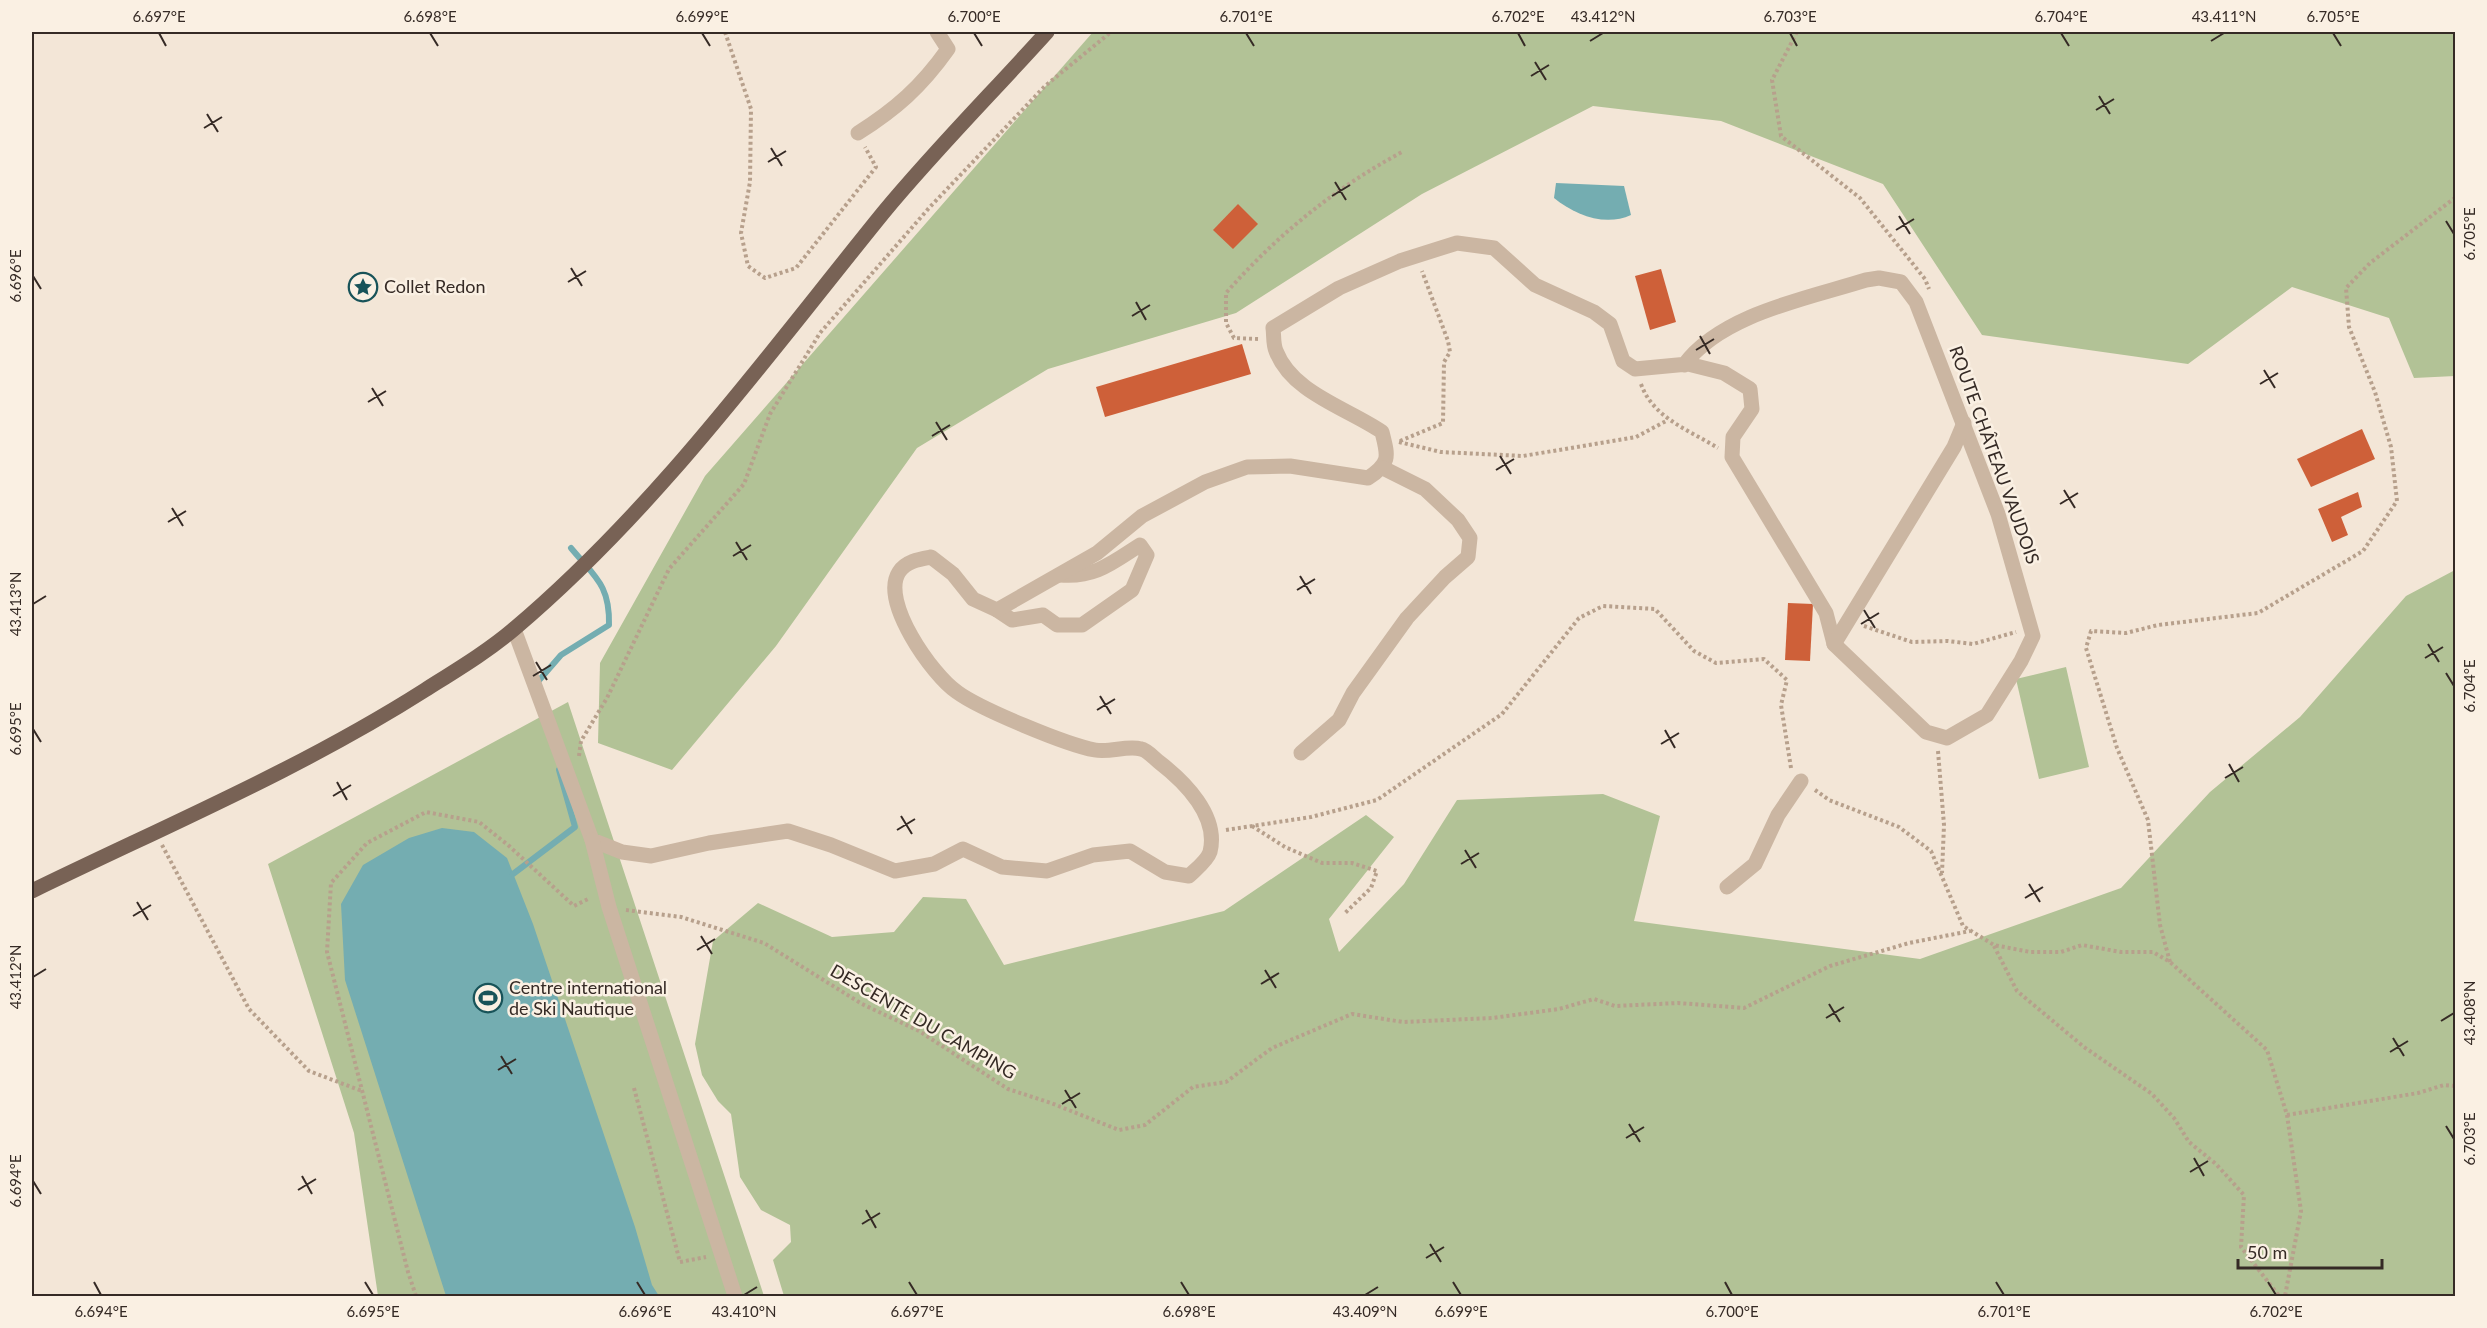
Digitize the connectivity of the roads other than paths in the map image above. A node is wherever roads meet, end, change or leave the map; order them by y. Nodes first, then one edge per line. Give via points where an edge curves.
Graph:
1 (938, 32) edge
2 (1047, 32) edge
3 (858, 133) road end
4 (1684, 365) junction
5 (1964, 423) junction
6 (1383, 468) junction
7 (1060, 575) junction
8 (997, 610) junction
9 (514, 629) junction
10 (1834, 644) junction
11 (1301, 753) dead end
12 (1801, 781) road end
13 (592, 840) junction
14 (1727, 887) dead end
15 (32, 891) edge
16 (735, 1296) edge

1 - 3 lane via 948,49 934,70 895,109
2 - 9 main road via 887,208 709,428 611,538
4 - 5 lane, ROUTE CHÂTEAU VAUDOIS via 1694,352 1758,313 1866,280 1901,282 1916,302
4 - 6 lane via 1635,369 1623,361 1610,324 1594,312 1535,285 1494,248 1457,243 1416,256 1339,288 1273,328 1275,350 1289,374 1382,432 1392,444
4 - 10 lane via 1724,373 1750,389 1752,409 1732,437 1732,457 1826,613
5 - 10 lane via 1954,447
5 - 10 lane, ROUTE CHÂTEAU VAUDOIS via 1998,514 2033,636 2022,661 1987,715 1947,738 1926,732
6 - 7 lane via 1368,478 1290,466 1247,467 1205,482 1142,516 1096,553
6 - 11 lane via 1425,489 1458,520 1470,538 1468,557 1407,618 1366,674 1339,720
7 - 8 lane
7 - 8 lane via 1081,577 1140,545 1147,555 1132,590 1082,625 1057,625 1043,615 1012,620
8 - 13 lane via 973,599 953,574 931,556 914,560 899,571 894,591 909,633 931,666 957,693 1096,750 1142,749 1195,796 1212,832 1209,854 1189,876 1165,872 1130,851 1093,855 1047,871 1002,867 963,849 934,864 895,872 831,844 788,831 651,856 622,852
9 - 13 lane
9 - 15 main road via 380,719
12 - 14 lane via 1778,815 1755,864
13 - 16 lane via 609,907

